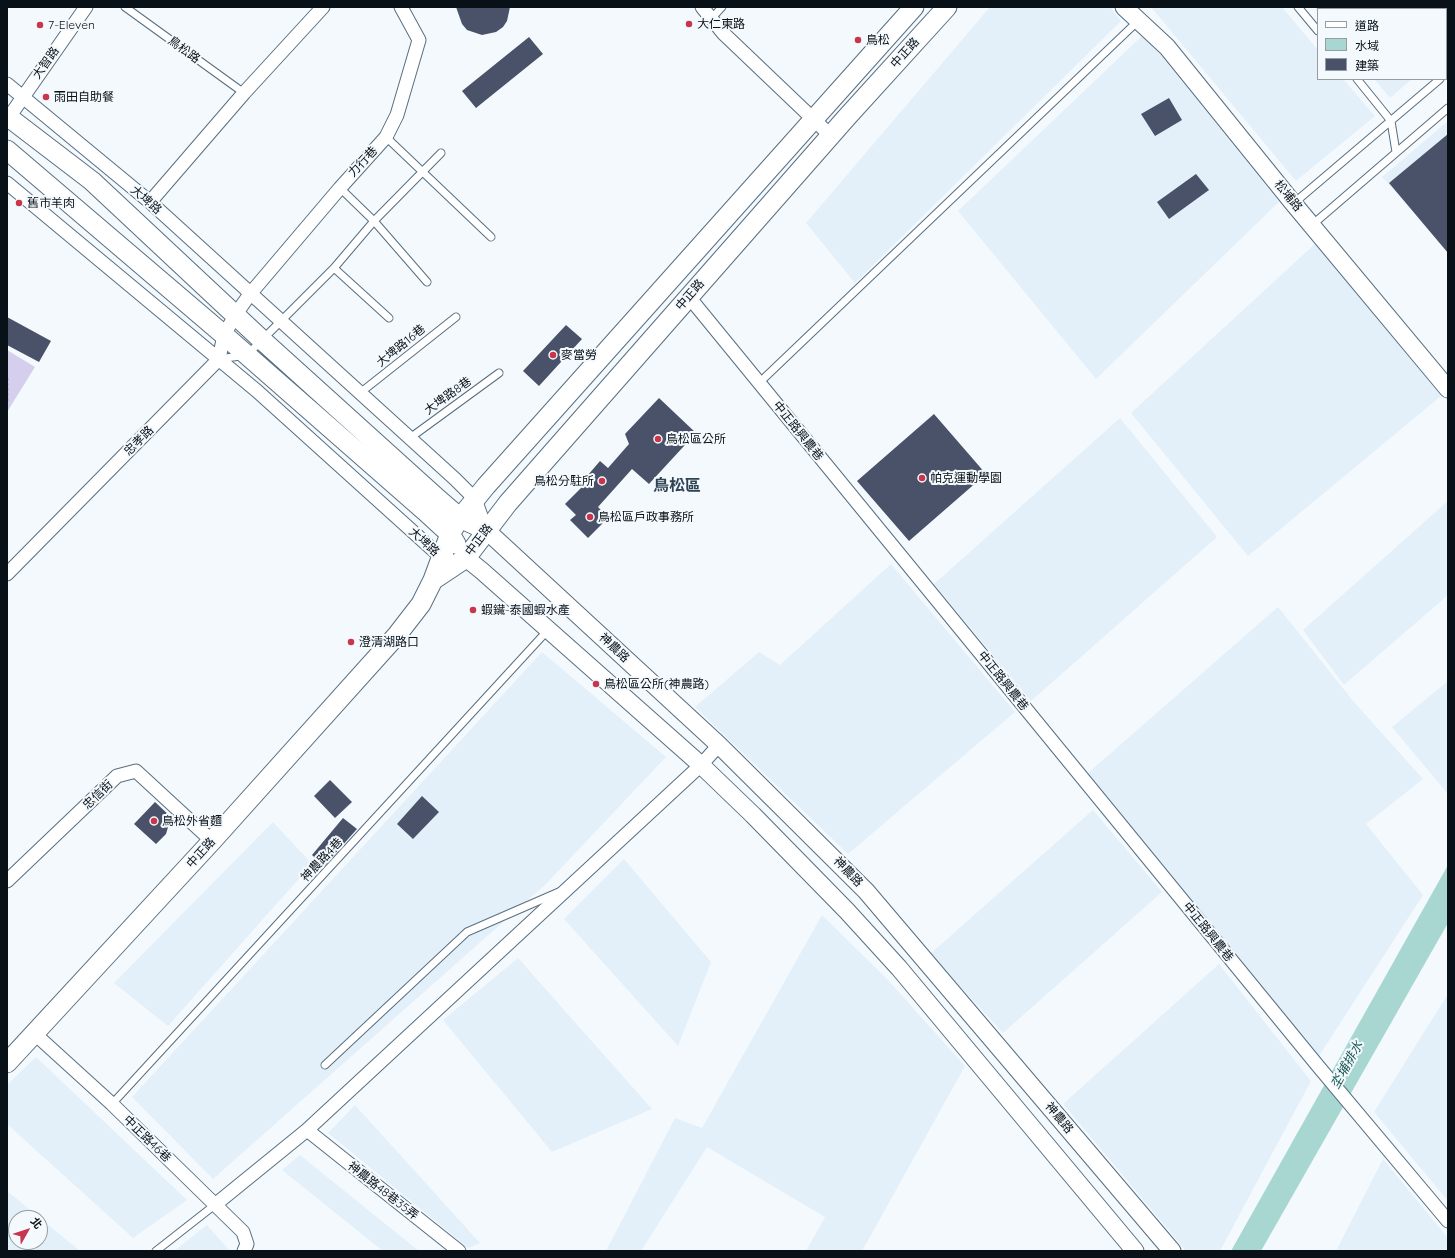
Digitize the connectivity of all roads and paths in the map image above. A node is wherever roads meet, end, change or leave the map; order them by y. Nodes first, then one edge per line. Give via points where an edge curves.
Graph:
1 (86, 7) edge
2 (125, 7) edge
3 (323, 7) edge
4 (400, 7) edge
5 (702, 7) edge
6 (722, 7) edge
7 (914, 7) edge
8 (947, 7) edge
9 (1124, 7) edge
10 (1298, 7) edge
11 (711, 19) junction
12 (1138, 21) junction
13 (1317, 30) edge
14 (1358, 80) edge
15 (1439, 80) edge
16 (7, 84) edge
17 (244, 92) junction
18 (23, 96) junction
19 (1448, 108) edge
20 (7, 118) edge
21 (813, 118) junction
22 (1391, 120) junction
23 (831, 136) junction
24 (386, 138) junction
25 (7, 150) edge
26 (1396, 152) junction
27 (441, 153) dead end
28 (423, 172) junction
29 (7, 183) edge
30 (340, 188) junction
31 (150, 202) junction
32 (1294, 203) junction
33 (374, 221) junction
34 (1312, 225) junction
35 (491, 237) dead end
36 (334, 268) junction
37 (427, 282) dead end
38 (250, 294) junction
39 (689, 297) junction
40 (236, 314) junction
41 (456, 317) dead end
42 (389, 318) dead end
43 (280, 321) junction
44 (224, 335) junction
45 (262, 340) junction
46 (247, 355) junction
47 (219, 359) junction
48 (499, 372) dead end
49 (7, 378) edge
50 (759, 383) junction
51 (1448, 389) edge
52 (360, 393) junction
53 (7, 401) edge
54 (410, 438) junction
55 (476, 499) junction
56 (460, 518) junction
57 (486, 530) junction
58 (450, 534) junction
59 (442, 558) junction
60 (466, 558) junction
61 (7, 574) edge
62 (433, 580) junction
63 (549, 630) junction
64 (720, 745) junction
65 (701, 765) junction
66 (212, 842) junction
67 (7, 881) edge
68 (568, 888) junction
69 (35, 1034) junction
70 (7, 1063) edge
71 (325, 1065) dead end
72 (1041, 1096) junction
73 (112, 1104) junction
74 (1020, 1113) junction
75 (307, 1130) junction
76 (216, 1204) junction
77 (1448, 1221) edge
78 (156, 1251) edge
79 (244, 1251) edge
80 (459, 1251) edge
81 (1135, 1251) edge
82 (1172, 1251) edge

1 - 18 street, 大智路
2 - 17 lane, 鳥松路
3 - 17 street
4 - 24 street, 力行巷 via 419,40 397,115
5 - 11 street
6 - 11 lane
7 - 21 main road, 中正路
8 - 23 main road, 中正路
9 - 12 street, 松埔路
10 - 13 lane
11 - 21 street
12 - 32 street, 松埔路 via 1167,47
12 - 50 lane
14 - 22 lane
15 - 22 lane
16 - 18 street, 大埤路
17 - 31 street
18 - 20 street, 大智路
18 - 31 street, 大埤路
19 - 26 lane
20 - 40 main road, 大埤路 via 92,181
21 - 23 street
21 - 55 main road, 中正路
22 - 26 lane
22 - 32 lane
23 - 39 main road, 中正路
24 - 28 lane
24 - 30 street, 力行巷
25 - 44 main road, 大埤路
26 - 34 lane
27 - 28 lane
28 - 33 lane
28 - 35 lane
29 - 47 street, 大埤路
30 - 33 lane
30 - 38 street, 力行巷
31 - 38 street, 大埤路
32 - 34 street, 松埔路
33 - 36 lane
33 - 37 lane
34 - 51 street, 松埔路
36 - 42 lane
36 - 43 lane
38 - 40 street
38 - 43 street, 大埤路
39 - 50 street, 中正路興農巷
39 - 57 main road, 中正路
40 - 44 street
40 - 45 main road, 大埤路
41 - 52 lane, 大埤路16巷
43 - 45 lane
43 - 52 street, 大埤路
44 - 46 main road, 大埤路
44 - 47 street
45 - 46 lane
45 - 56 main road, 大埤路
46 - 47 lane
46 - 58 main road, 大埤路
47 - 59 street, 大埤路
47 - 61 street, 忠孝路
48 - 54 lane, 大埤路8巷
49 - 53 path
50 - 77 street, 中正路興農巷
52 - 54 street, 大埤路
54 - 55 street, 大埤路
55 - 56 main road, 中正路
55 - 57 street, 大埤路
56 - 57 main road, 大埤路
56 - 58 main road, 中正路
57 - 60 main road, 中正路
57 - 64 street, 神農路
58 - 59 main road, 中正路
58 - 60 main road, 大埤路
59 - 60 street, 大埤路
59 - 62 main road, 中正路
60 - 62 main road, 中正路
60 - 63 street
62 - 66 main road, 中正路 via 420,604 397,635
63 - 65 street
63 - 73 lane, 神農路4巷
64 - 65 street
64 - 72 street, 神農路 via 866,891
65 - 68 street
65 - 74 street via 753,815 899,968
66 - 67 street, 忠信街 via 136,771 117,776
66 - 69 main road, 中正路
68 - 71 lane via 467,932
68 - 75 street
69 - 70 main road, 中正路
69 - 73 street, 中正路46巷
72 - 74 street
72 - 82 street, 神農路
73 - 76 street, 中正路46巷
74 - 81 street
75 - 76 street
75 - 80 street, 神農路48巷35弄
76 - 78 lane
76 - 79 street, 中正路46巷 via 243,1232 247,1244

